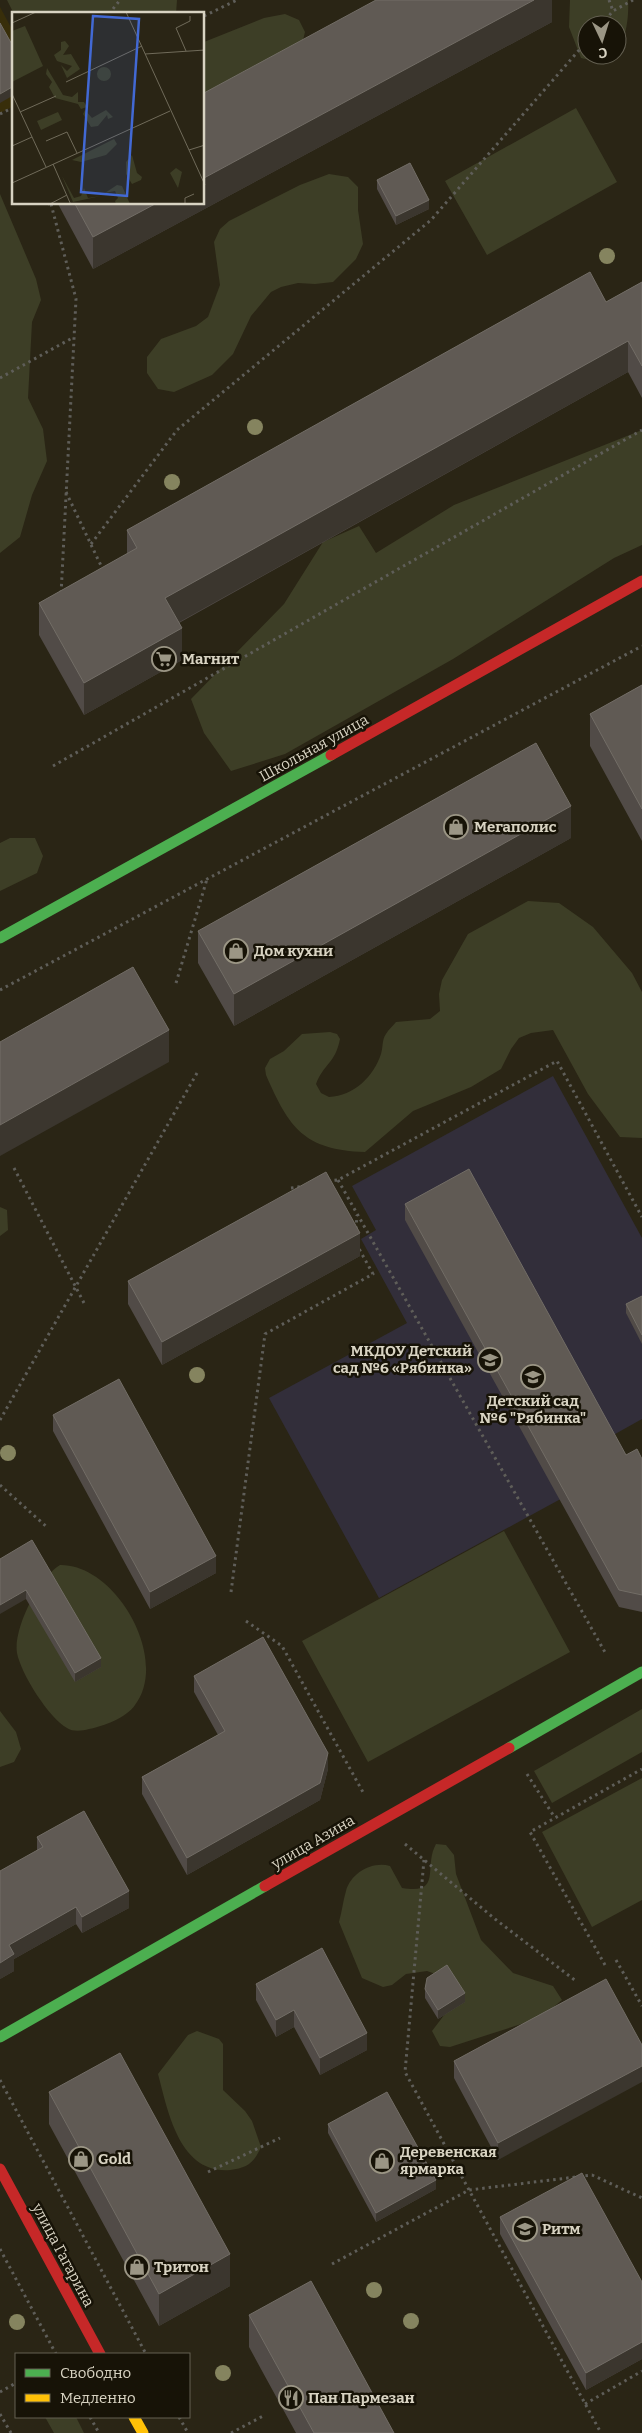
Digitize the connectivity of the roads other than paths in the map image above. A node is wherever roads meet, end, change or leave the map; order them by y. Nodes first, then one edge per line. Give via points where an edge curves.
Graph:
1 (642, 581) edge
2 (0, 938) edge
3 (642, 1672) edge
4 (0, 2037) edge
5 (0, 2170) edge
6 (99, 2353) edge
7 (135, 2418) edge
8 (143, 2433) edge

1 - 2 street, Школьная улица
3 - 4 street, улица Азина
5 - 6 street, улица Гагарина
7 - 8 street

